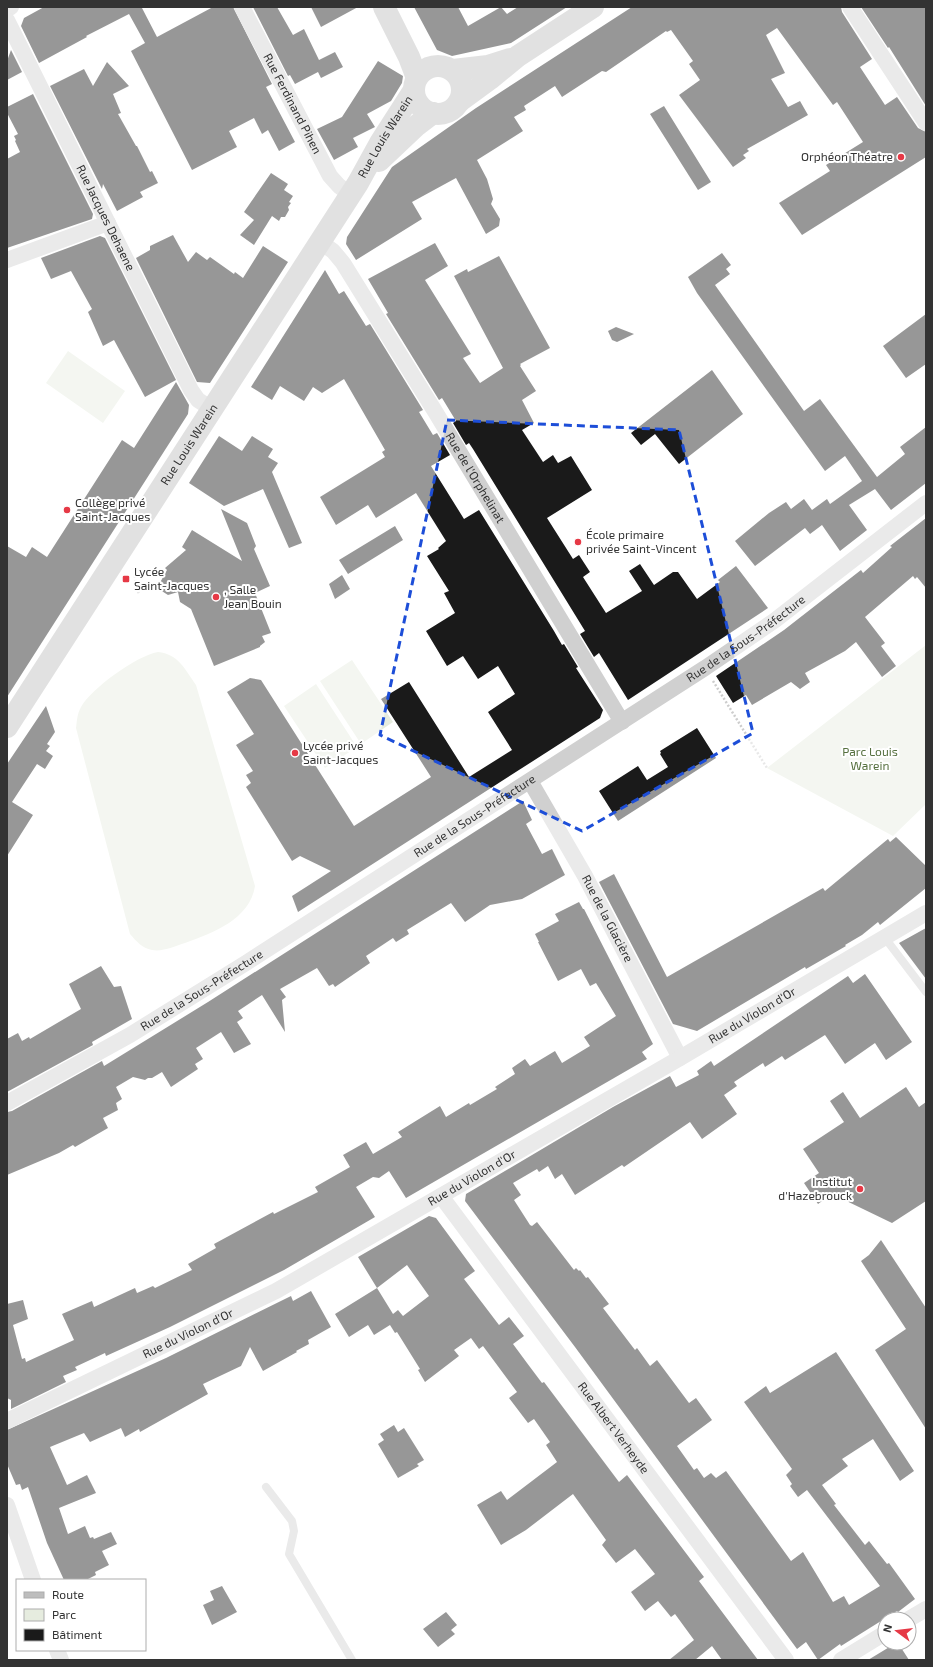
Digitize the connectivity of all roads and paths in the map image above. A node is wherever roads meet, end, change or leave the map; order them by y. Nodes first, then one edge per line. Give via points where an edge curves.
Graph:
1 (12, 7) edge
2 (242, 7) edge
3 (384, 7) edge
4 (396, 7) edge
5 (593, 7) edge
6 (850, 7) edge
7 (7, 9) edge
8 (7, 20) edge
9 (518, 56) junction
10 (446, 68) junction
11 (416, 84) junction
12 (460, 101) junction
13 (433, 113) junction
14 (926, 123) edge
15 (354, 189) junction
16 (108, 223) junction
17 (319, 241) junction
18 (7, 260) edge
19 (212, 409) junction
20 (926, 503) edge
21 (705, 668) junction
22 (622, 722) junction
23 (7, 726) edge
24 (767, 768) dead end
25 (530, 781) junction
26 (926, 913) edge
27 (885, 938) junction
28 (926, 992) edge
29 (680, 1058) junction
30 (7, 1103) edge
31 (441, 1196) junction
32 (7, 1421) edge
33 (266, 1487) dead end
34 (7, 1505) edge
35 (33, 1579) edge
36 (926, 1609) edge
37 (917, 1614) edge
38 (877, 1638) edge
39 (352, 1660) edge
40 (786, 1660) edge
41 (841, 1660) edge

1 - 7 street
2 - 15 street, Rue Ferdinand Pihen via 330,176 339,186
3 - 11 main road via 406,52
4 - 10 main road via 416,42
5 - 9 main road
6 - 14 street
8 - 16 street, Rue Jacques Dehaene
9 - 10 main road via 488,66
9 - 12 main road
10 - 11 main road via 427,69
10 - 12 main road via 460,79
11 - 13 main road via 420,105
11 - 15 main road, Rue Louis Warein
12 - 13 main road via 448,112
13 - 15 main road, Rue Louis Warein via 403,137
15 - 17 main road, Rue Louis Warein
16 - 18 street
16 - 19 street, Rue Jacques Dehaene via 191,390 198,400
17 - 19 main road, Rue Louis Warein
17 - 22 street, Rue de l'Orphelinat via 333,251 343,263
19 - 23 main road, Rue Louis Warein
20 - 21 street, Rue de la Sous-Préfecture via 781,616
21 - 22 street, Rue de la Sous-Préfecture
21 - 24 path
22 - 25 street, Rue de la Sous-Préfecture
25 - 29 street, Rue de la Glacière via 585,876
25 - 30 street, Rue de la Sous-Préfecture via 130,1035
26 - 27 street, Rue du Violon d'Or
27 - 28 lane
27 - 29 street, Rue du Violon d'Or
29 - 31 street, Rue du Violon d'Or
31 - 32 street, Rue du Violon d'Or via 276,1291
31 - 40 street, Rue Albert Verheyde
33 - 39 lane via 292,1520 294,1531 289,1554
34 - 35 street
36 - 37 street
38 - 41 street

